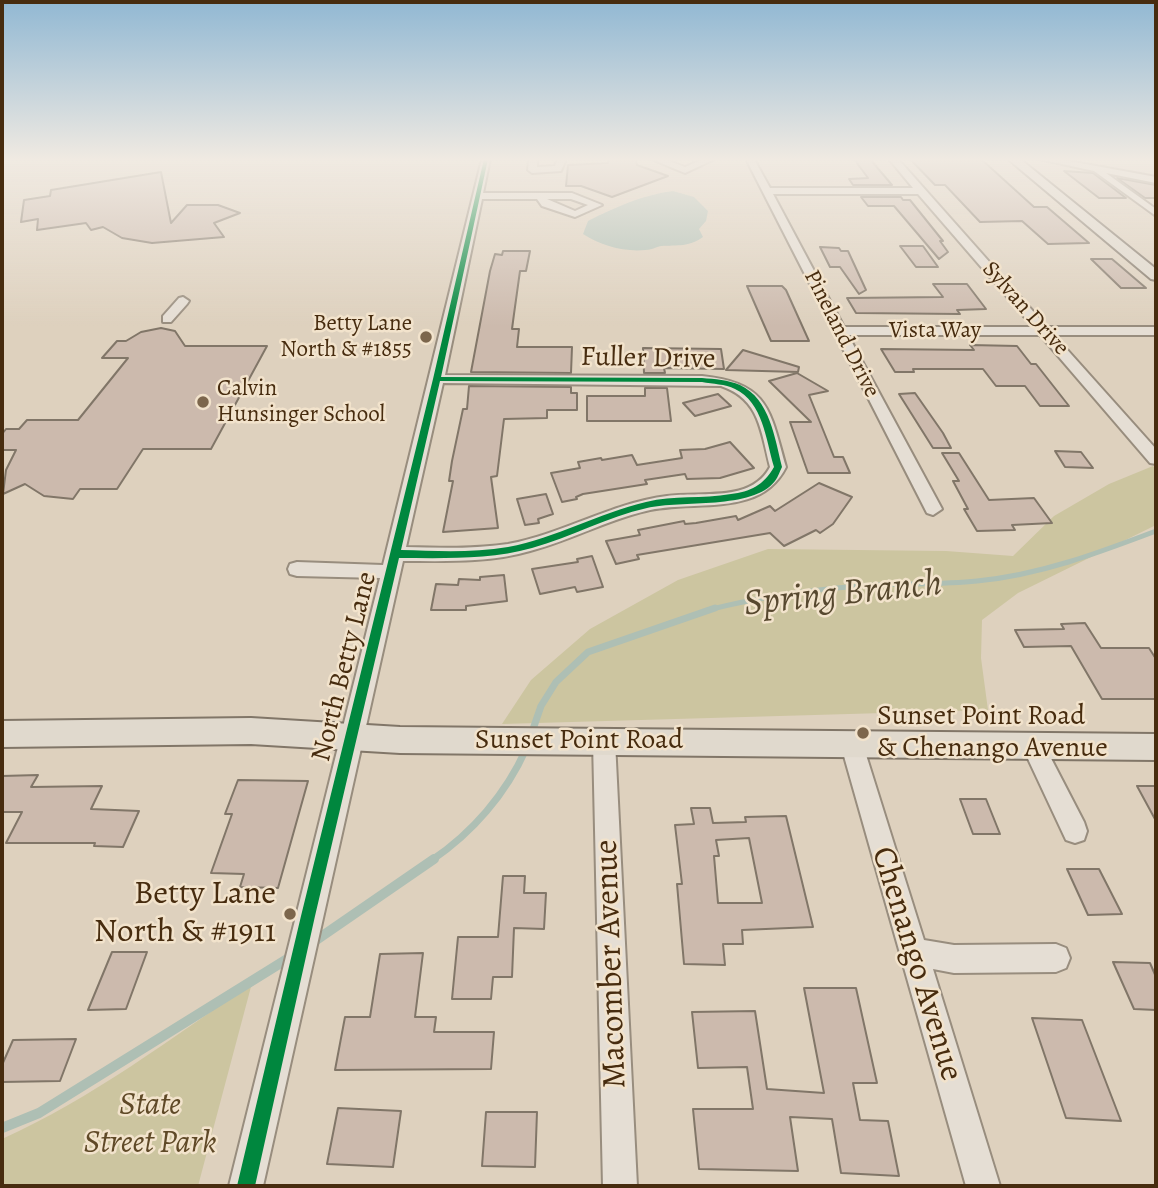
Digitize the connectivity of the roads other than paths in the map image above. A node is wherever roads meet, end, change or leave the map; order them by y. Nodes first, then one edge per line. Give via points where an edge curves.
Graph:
1 (473, 214) edge
2 (780, 214) edge
3 (940, 214) edge
4 (1081, 214) edge
5 (1156, 276) edge
6 (183, 301) dead end
7 (167, 319) dead end
8 (839, 331) junction
9 (1045, 331) junction
10 (1156, 331) edge
11 (437, 379) junction
12 (1156, 459) edge
13 (933, 509) dead end
14 (394, 563) junction
15 (297, 569) dead end
16 (2, 734) edge
17 (351, 734) junction
18 (604, 741) junction
19 (851, 742) junction
20 (1033, 746) junction
21 (1156, 747) edge
22 (1074, 831) dead end
23 (912, 952) junction
24 (1056, 958) dead end
25 (246, 1186) edge
26 (620, 1186) edge
27 (983, 1186) edge

1 - 11 street, North Betty Lane
2 - 8 street, Pineland Drive
3 - 9 street, Sylvan Drive
4 - 5 main road
6 - 7 street
8 - 9 street, Vista Way
8 - 13 street, Pineland Drive
9 - 10 street, Vista Way
9 - 12 street, Sylvan Drive
11 - 14 street, North Betty Lane
11 - 14 street, Fuller Drive via 719,381 744,390 758,403 778,467 768,486 738,497 664,502 624,511 511,550
14 - 15 street
14 - 17 street, North Betty Lane
16 - 17 main road, Sunset Point Road via 179,729
17 - 18 main road, Sunset Point Road via 400,740
17 - 25 street, North Betty Lane
18 - 19 main road, Sunset Point Road
18 - 26 street, Macomber Avenue
19 - 20 main road, Sunset Point Road
19 - 23 street, Chenango Avenue
20 - 21 main road, Sunset Point Road
20 - 22 street
23 - 24 street via 954,959
23 - 27 street, Chenango Avenue

